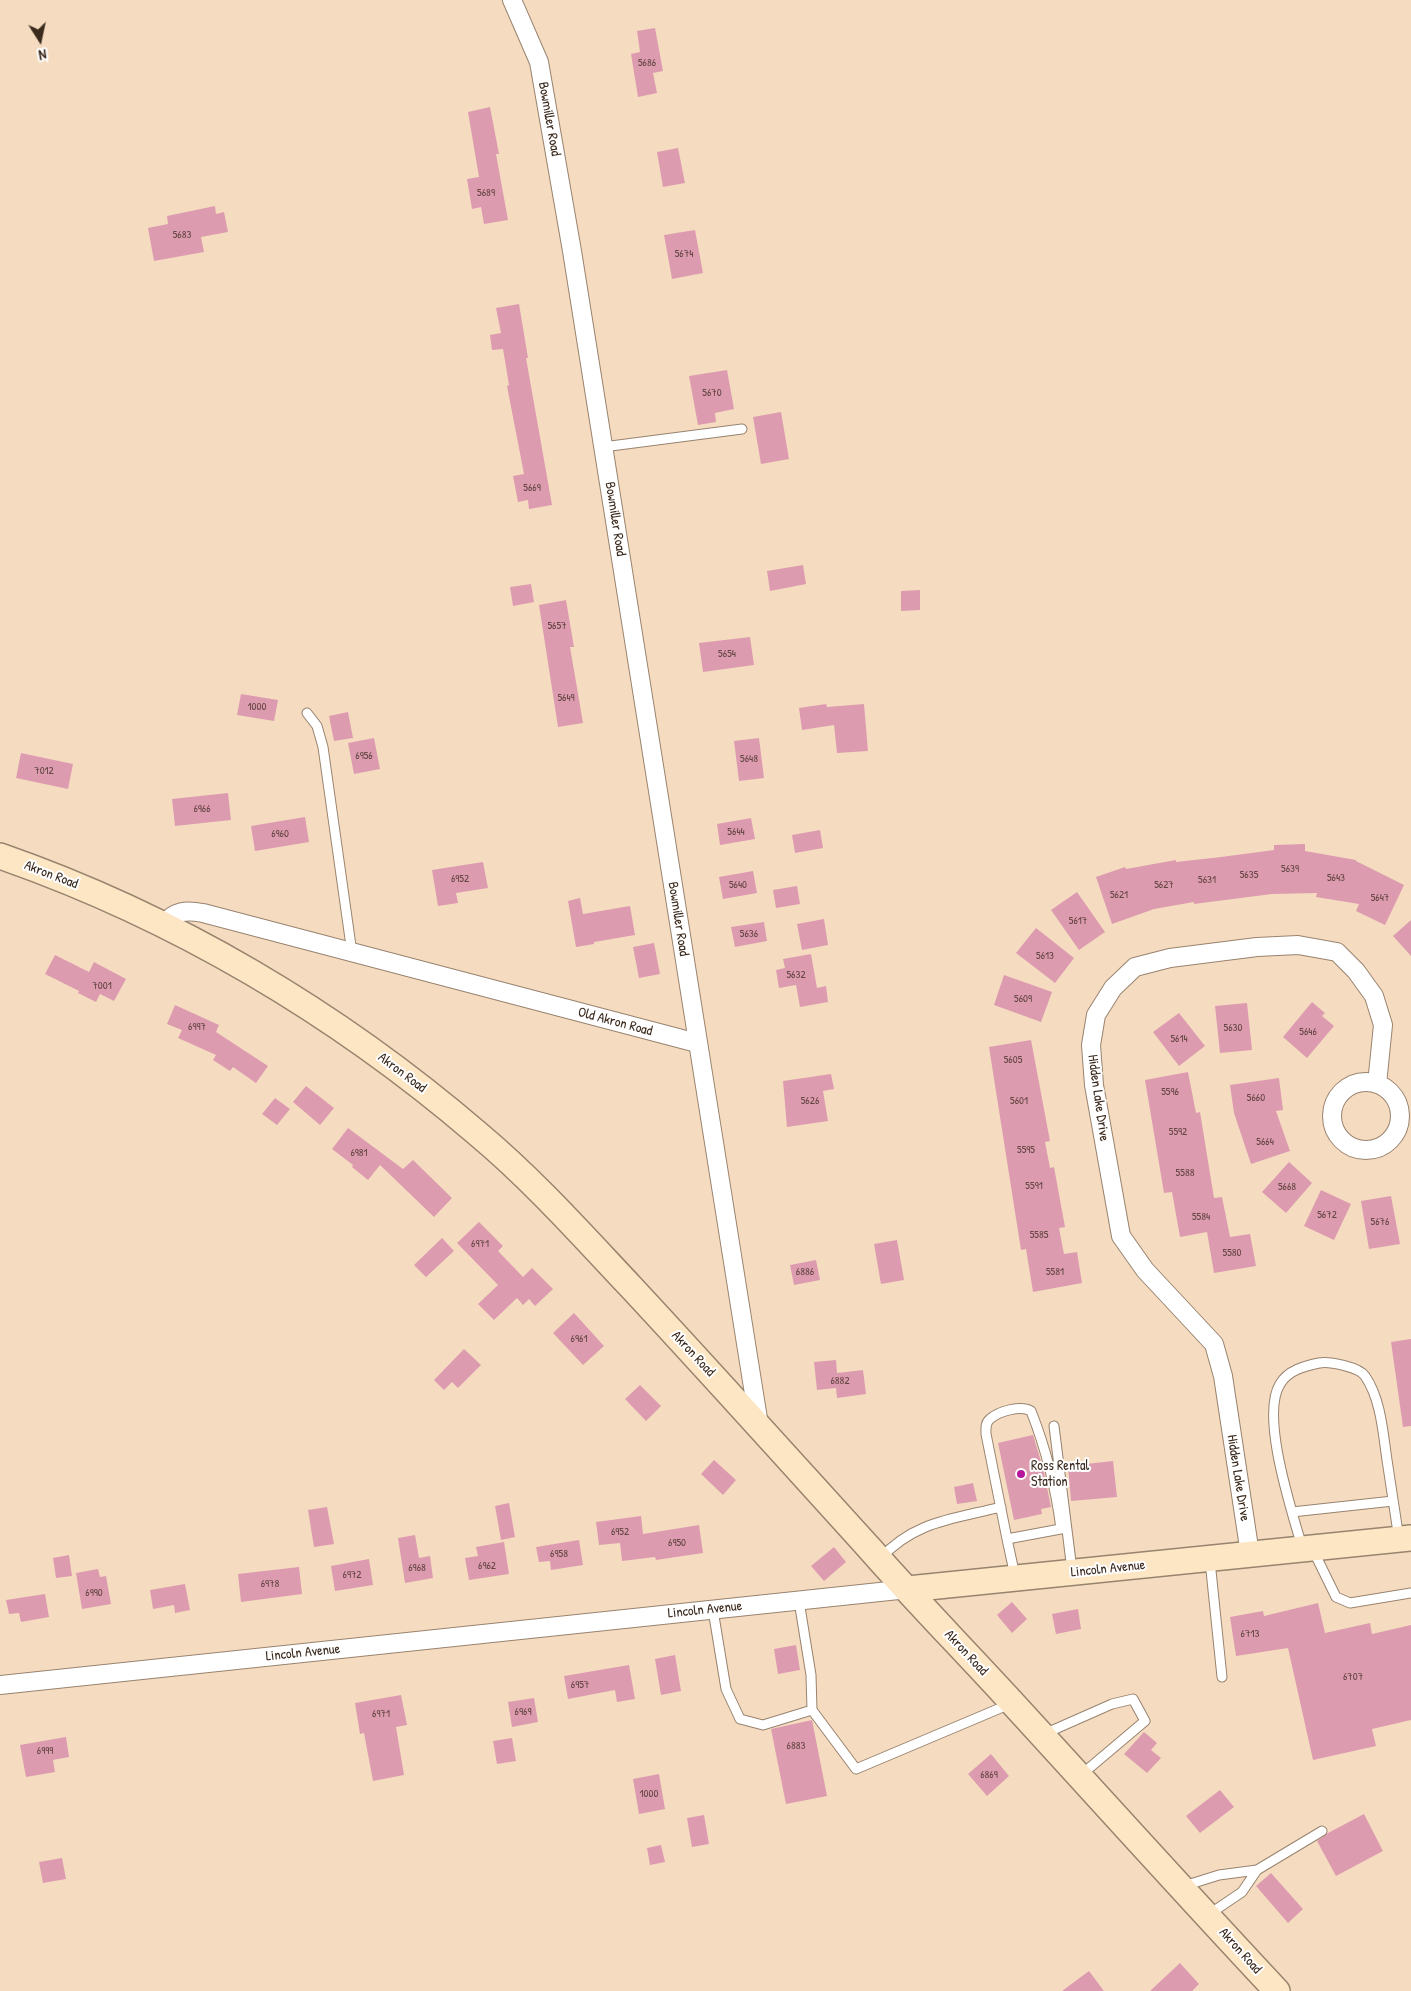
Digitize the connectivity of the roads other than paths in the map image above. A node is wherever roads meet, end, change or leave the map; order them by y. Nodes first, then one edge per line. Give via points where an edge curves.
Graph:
1 (512, 0) edge
2 (742, 429) dead end
3 (604, 447) junction
4 (307, 713) dead end
5 (0, 856) edge
6 (164, 925) junction
7 (352, 953) junction
8 (697, 1043) junction
9 (1377, 1084) dead end
10 (759, 1424) junction
11 (1054, 1426) dead end
12 (1393, 1501) junction
13 (1001, 1507) junction
14 (1292, 1512) junction
15 (1064, 1528) junction
16 (1405, 1538) edge
17 (1007, 1539) junction
18 (1308, 1548) junction
19 (1250, 1554) junction
20 (1210, 1558) junction
21 (880, 1560) junction
22 (1072, 1573) junction
23 (1016, 1579) junction
24 (908, 1589) junction
25 (1411, 1593) edge
26 (799, 1600) junction
27 (713, 1610) junction
28 (1222, 1677) dead end
29 (0, 1686) edge
30 (1012, 1703) junction
31 (812, 1710) junction
32 (1042, 1736) junction
33 (1079, 1776) junction
34 (1322, 1832) dead end
35 (1257, 1870) junction
36 (1181, 1886) junction
37 (1208, 1916) junction
38 (1277, 1991) edge

1 - 3 street, Bowmiller Road via 539,62
2 - 3 lane
3 - 8 street, Bowmiller Road
4 - 7 lane via 317,726 323,747
5 - 6 main road, Akron Road
6 - 7 street, Old Akron Road via 177,913 196,911
6 - 10 main road, Akron Road via 311,1009 394,1066 481,1136 566,1218
7 - 8 street, Old Akron Road
8 - 10 street
9 - 19 street, Hidden Lake Drive via 1382,1025 1374,996 1337,952 1298,945 1257,947 1170,958 1135,967 1114,988 1096,1015 1091,1045 1094,1085 1121,1236 1145,1270 1214,1344
10 - 21 main road, Akron Road
11 - 15 lane
12 - 14 lane
12 - 14 lane via 1382,1426 1373,1391 1364,1374 1341,1364 1322,1363 1296,1369 1280,1384 1274,1404 1277,1448
12 - 16 lane
13 - 15 lane via 986,1426 990,1419 1001,1413 1026,1408 1031,1411 1042,1440
13 - 17 lane
13 - 21 lane via 925,1526 901,1539
14 - 18 lane
15 - 17 lane
15 - 22 lane
16 - 18 main road, Lincoln Avenue
17 - 23 lane
18 - 19 main road, Lincoln Avenue
18 - 25 lane via 1336,1597 1350,1603
19 - 20 main road, Lincoln Avenue
20 - 22 main road, Lincoln Avenue
20 - 28 lane
21 - 24 main road, Akron Road
22 - 23 main road, Lincoln Avenue
23 - 24 main road, Lincoln Avenue
24 - 26 street, Lincoln Avenue
24 - 30 main road, Akron Road
26 - 27 street, Lincoln Avenue
26 - 31 lane via 811,1675
27 - 29 street, Lincoln Avenue
27 - 31 lane via 726,1689 740,1719 763,1725
30 - 31 lane via 856,1769
30 - 32 main road, Akron Road
32 - 33 main road, Akron Road
32 - 33 lane via 1112,1704 1133,1699 1145,1721
33 - 36 main road, Akron Road
34 - 35 lane
35 - 36 lane via 1219,1874
35 - 37 lane via 1242,1892
36 - 37 main road, Akron Road
37 - 38 main road, Akron Road

